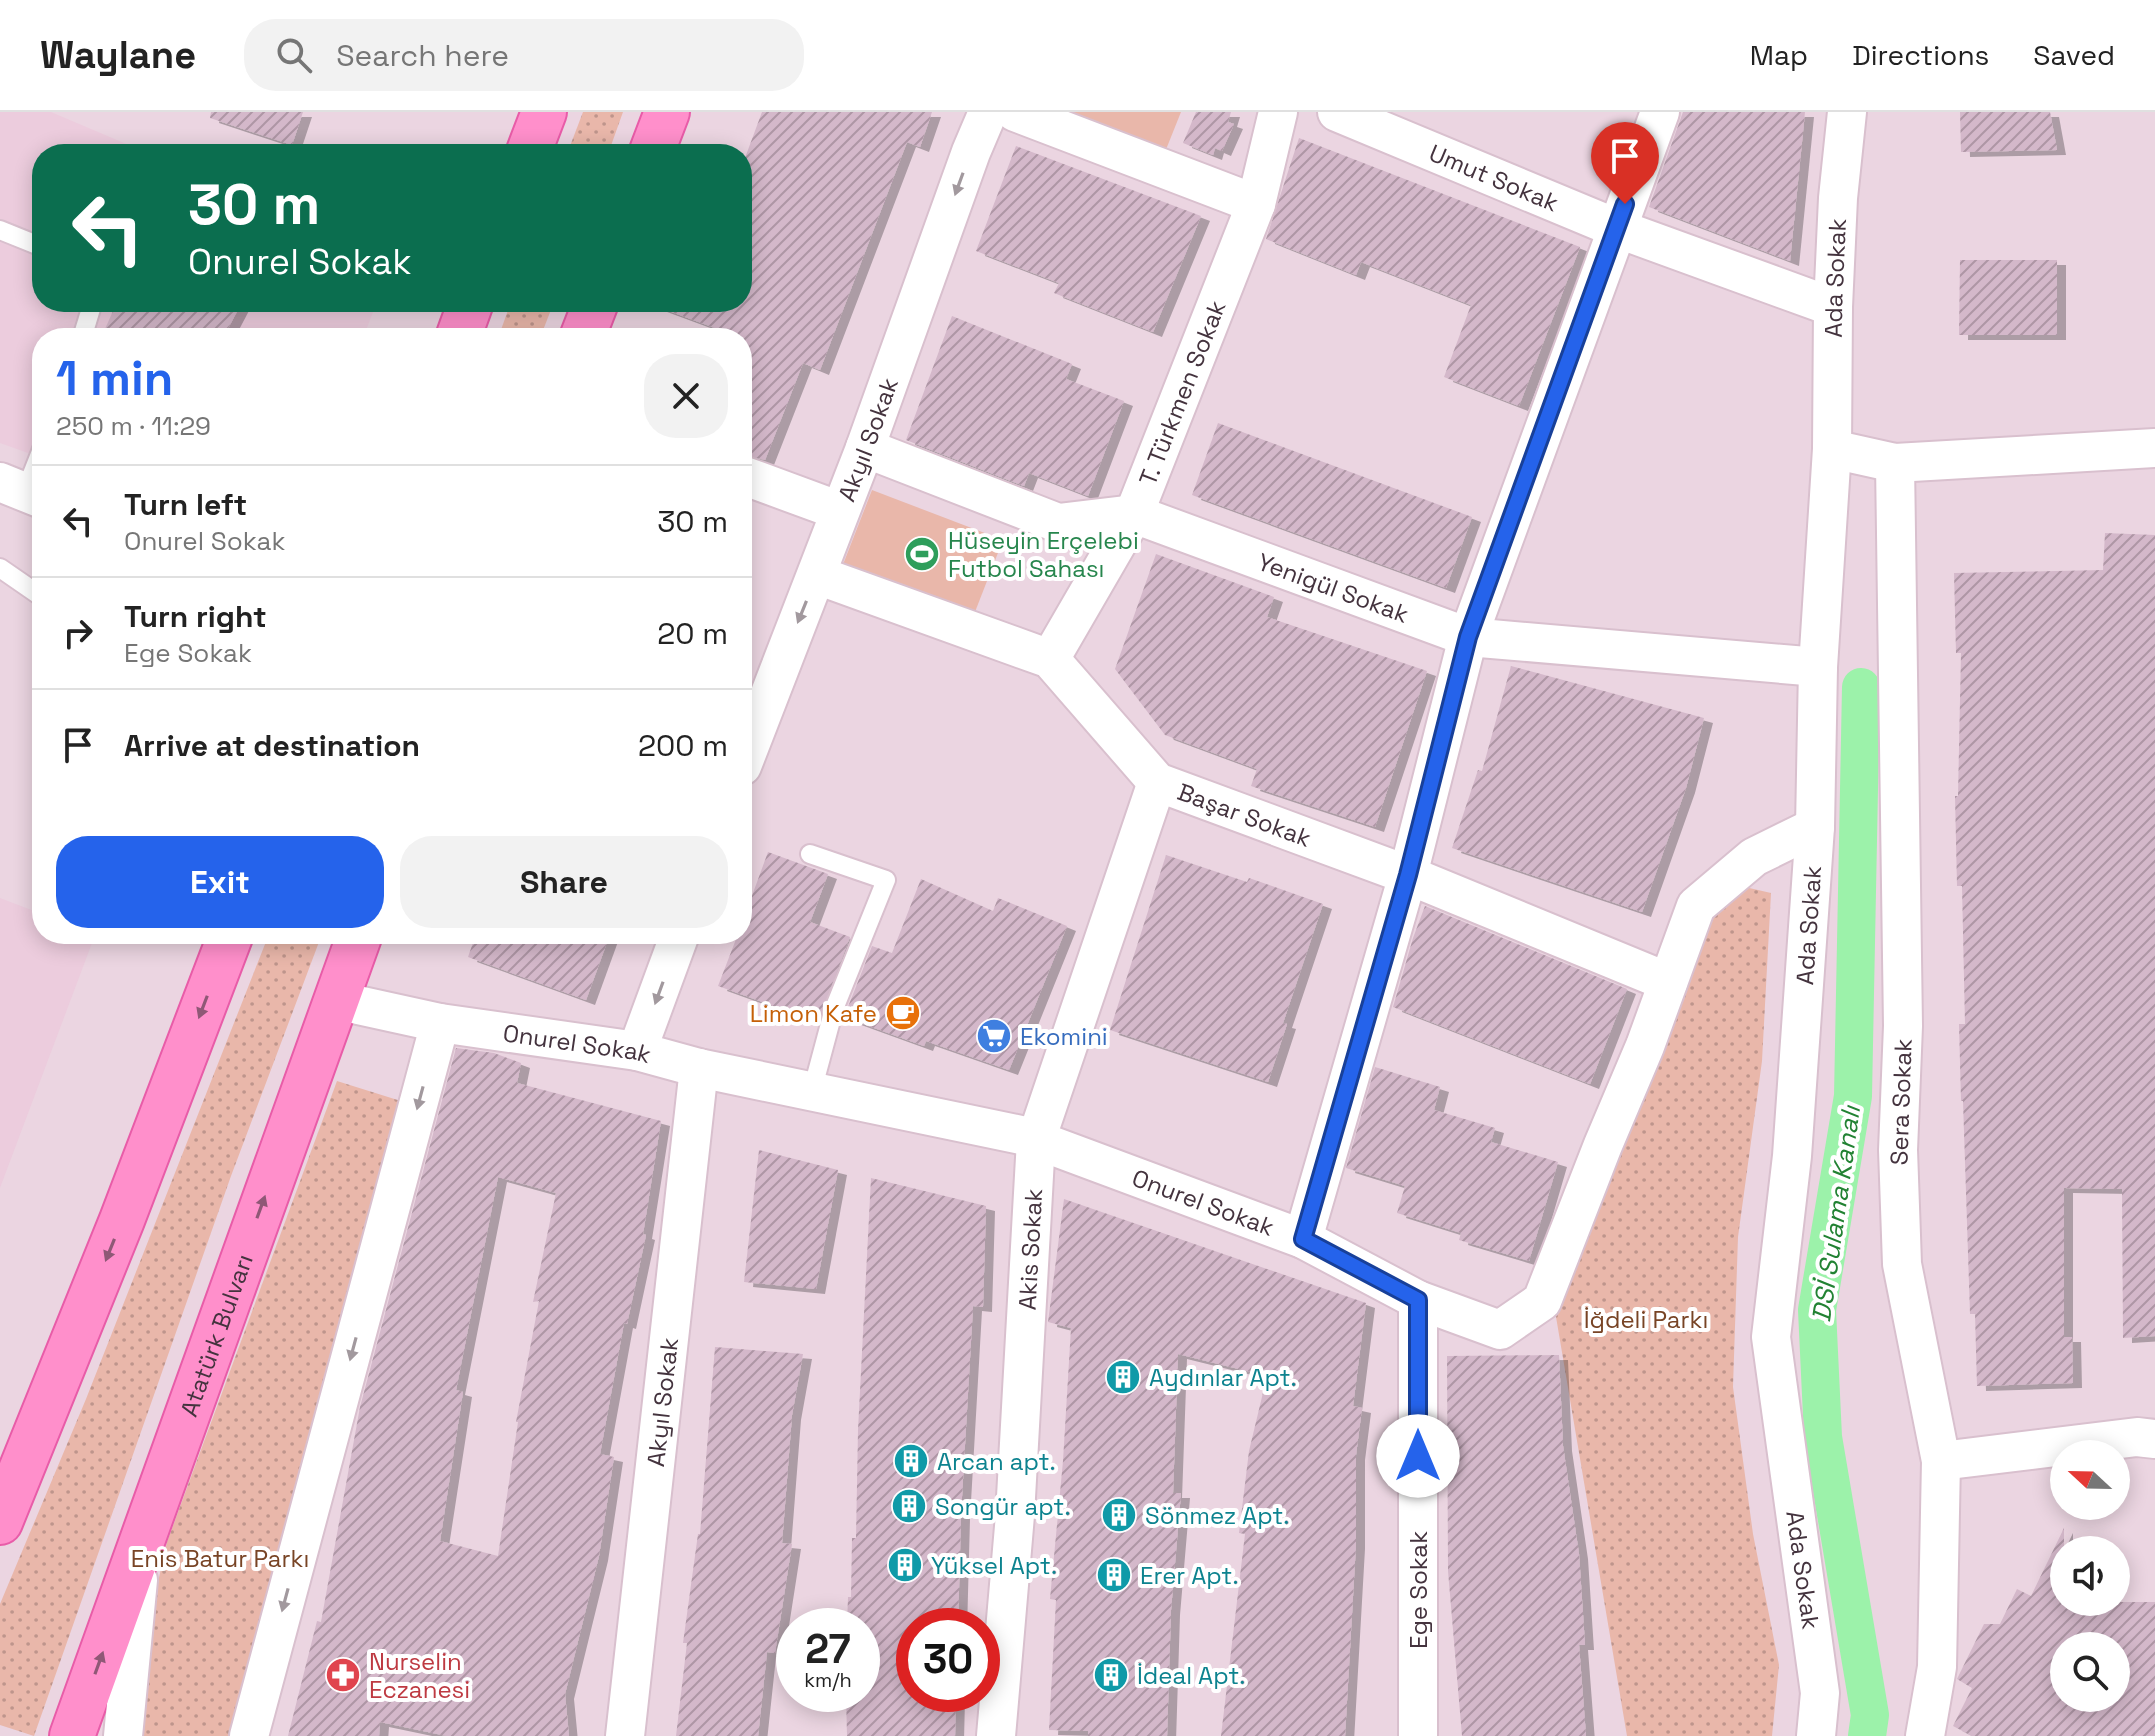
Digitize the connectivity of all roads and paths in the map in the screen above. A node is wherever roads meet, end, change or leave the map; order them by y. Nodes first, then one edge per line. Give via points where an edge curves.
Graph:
1 (544, 112) edge
2 (667, 112) edge
3 (988, 112) edge
4 (1015, 112) edge
5 (1278, 112) edge
6 (1337, 112) edge
7 (1660, 112) edge
8 (1847, 112) edge
9 (532, 144) edge
10 (655, 144) edge
11 (1256, 204) junction
12 (1616, 228) junction
13 (0, 230) edge
14 (32, 243) edge
15 (1833, 307) junction
16 (865, 448) junction
17 (2155, 448) edge
18 (1832, 449) junction
19 (1895, 463) junction
20 (32, 470) edge
21 (752, 479) edge
22 (22, 491) edge
23 (840, 511) junction
24 (1134, 514) junction
25 (0, 568) edge
26 (817, 575) junction
27 (32, 590) edge
28 (1468, 637) junction
29 (1050, 659) junction
30 (1818, 667) junction
31 (752, 741) edge
32 (1157, 782) junction
33 (1815, 827) junction
34 (810, 854) dead end
35 (1408, 875) junction
36 (227, 944) edge
37 (356, 944) edge
38 (676, 944) edge
39 (1668, 982) junction
40 (335, 1000) junction
41 (440, 1023) junction
42 (637, 1051) junction
43 (699, 1068) junction
44 (812, 1091) junction
45 (1036, 1140) junction
46 (1303, 1239) junction
47 (1418, 1300) junction
48 (2155, 1439) edge
49 (1941, 1461) junction
50 (0, 1522) edge
51 (142, 1541) junction
52 (72, 1736) edge
53 (123, 1736) edge
54 (249, 1736) edge
55 (625, 1736) edge
56 (996, 1736) edge
57 (1418, 1736) edge
58 (1816, 1736) edge
59 (1925, 1736) edge

1 - 9 main road
2 - 10 main road
3 -> 16 street, Akyıl Sokak
4 - 11 street
5 - 11 street, T. Türkmen Sokak
6 - 12 street, Umut Sokak
7 - 12 street
8 - 15 street, Ada Sokak
11 - 24 street, T. Türkmen Sokak
12 - 15 street, Umut Sokak
12 - 28 street
13 - 14 lane
15 - 18 street, Ada Sokak
16 - 23 street, Akyıl Sokak
16 - 24 street, Yenigül Sokak via 1058,523
17 - 19 street
18 - 19 street
18 - 30 street, Ada Sokak
19 - 49 street, Sera Sokak via 1902,1264
20 - 22 lane
21 - 23 street
23 - 26 street, Akyıl Sokak
24 - 28 street, Yenigül Sokak
24 - 29 street, T. Türkmen Sokak
25 - 27 lane
26 - 29 street, Başar Sokak
26 -> 31 street, Akyıl Sokak
28 - 30 street, Yenigül Sokak
28 - 35 street
29 - 32 street, Başar Sokak
30 - 33 street, Ada Sokak
32 - 35 street, Başar Sokak
32 - 45 street, Akis Sokak
33 - 39 street, Onurel Sokak via 1754,857 1696,906
33 - 58 street, Ada Sokak via 1792,1156 1771,1337 1820,1693
34 - 44 lane via 886,880 834,1009
35 - 39 street, Başar Sokak
35 - 46 street
36 -> 50 main road
37 - 40 main road, Atatürk Bulvarı
38 -> 42 street
39 - 47 street, Onurel Sokak via 1542,1301 1500,1330
40 - 41 street, Onurel Sokak
51 -> 40 main road, Atatürk Bulvarı
41 - 42 street, Onurel Sokak
41 -> 54 street
42 - 43 street, Onurel Sokak
43 - 44 street, Onurel Sokak
43 - 55 street, Akyıl Sokak
44 - 45 street, Onurel Sokak
45 - 46 street, Onurel Sokak
45 - 56 street, Akis Sokak via 1015,1515
46 - 47 street, Onurel Sokak
47 - 57 street, Ege Sokak
48 - 49 street
49 - 59 street, Sera Sokak via 1937,1667
52 -> 51 main road, Atatürk Bulvarı
51 - 53 street

